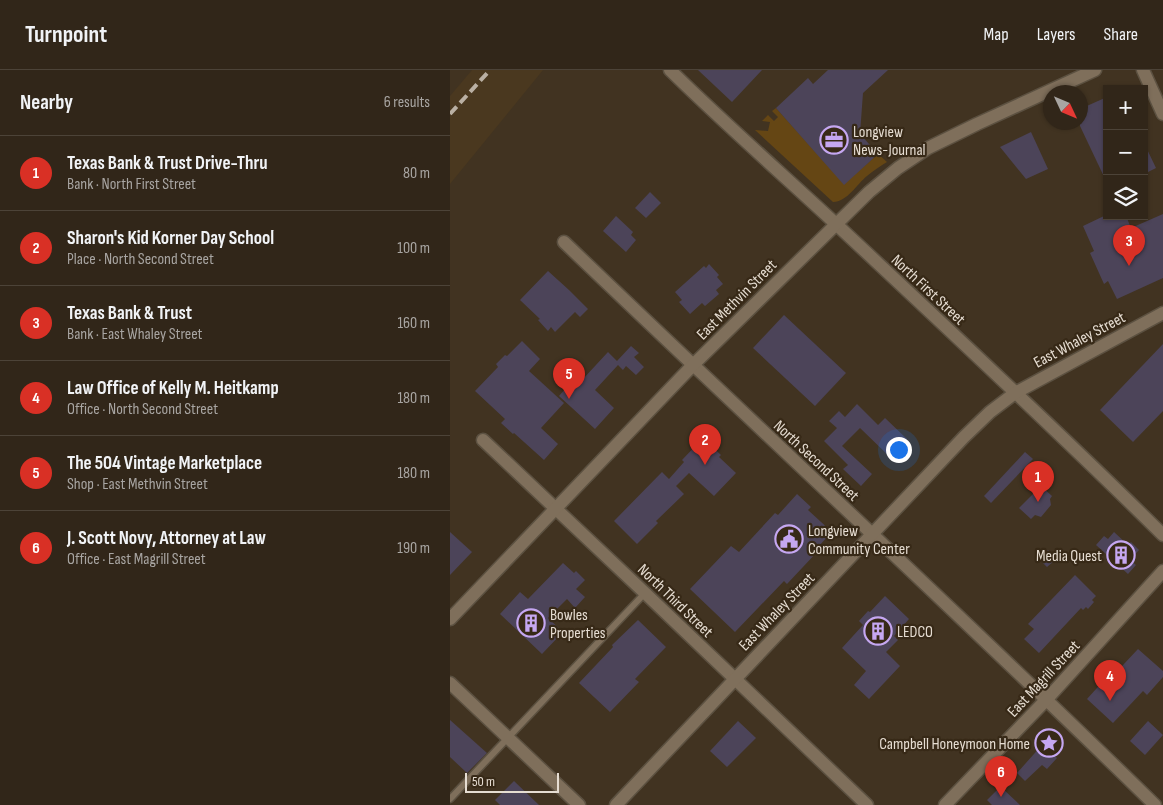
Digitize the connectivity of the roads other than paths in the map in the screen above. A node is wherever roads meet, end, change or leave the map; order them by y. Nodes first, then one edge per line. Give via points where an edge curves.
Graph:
1 (670, 70) edge
2 (1095, 70) edge
3 (1143, 70) edge
4 (1163, 114) edge
5 (836, 224) junction
6 (564, 242) dead end
7 (1163, 313) edge
8 (693, 365) junction
9 (1015, 392) junction
10 (483, 440) dead end
11 (555, 508) junction
12 (872, 534) junction
13 (1163, 535) edge
14 (1163, 571) edge
15 (645, 593) junction
16 (450, 619) edge
17 (734, 678) junction
18 (450, 683) edge
19 (1047, 699) junction
20 (508, 738) junction
21 (450, 800) edge
22 (579, 805) edge
23 (616, 805) edge
24 (867, 805) edge
25 (946, 805) edge
26 (1156, 805) edge

1 - 5 street, North First Street
2 - 5 street, East Methvin Street via 928,148 883,179
3 - 4 street
5 - 8 street, East Methvin Street
5 - 9 street, North First Street
6 - 8 street, North Second Street
7 - 9 street, East Whaley Street
8 - 11 street, East Methvin Street
8 - 12 street, North Second Street
9 - 12 street, East Whaley Street via 964,437
9 - 13 street, North First Street
10 - 11 street, North Third Street
11 - 15 street, North Third Street
11 - 16 street, East Methvin Street
12 - 17 street, East Whaley Street
12 - 19 street, North Second Street
14 - 19 street, East Magrill Street
15 - 17 street, North Third Street
15 - 20 lane
17 - 23 street, East Whaley Street
17 - 24 street, North Third Street
18 - 20 street
19 - 25 street, East Magrill Street
19 - 26 street, North Second Street
20 - 21 lane
20 - 22 street

